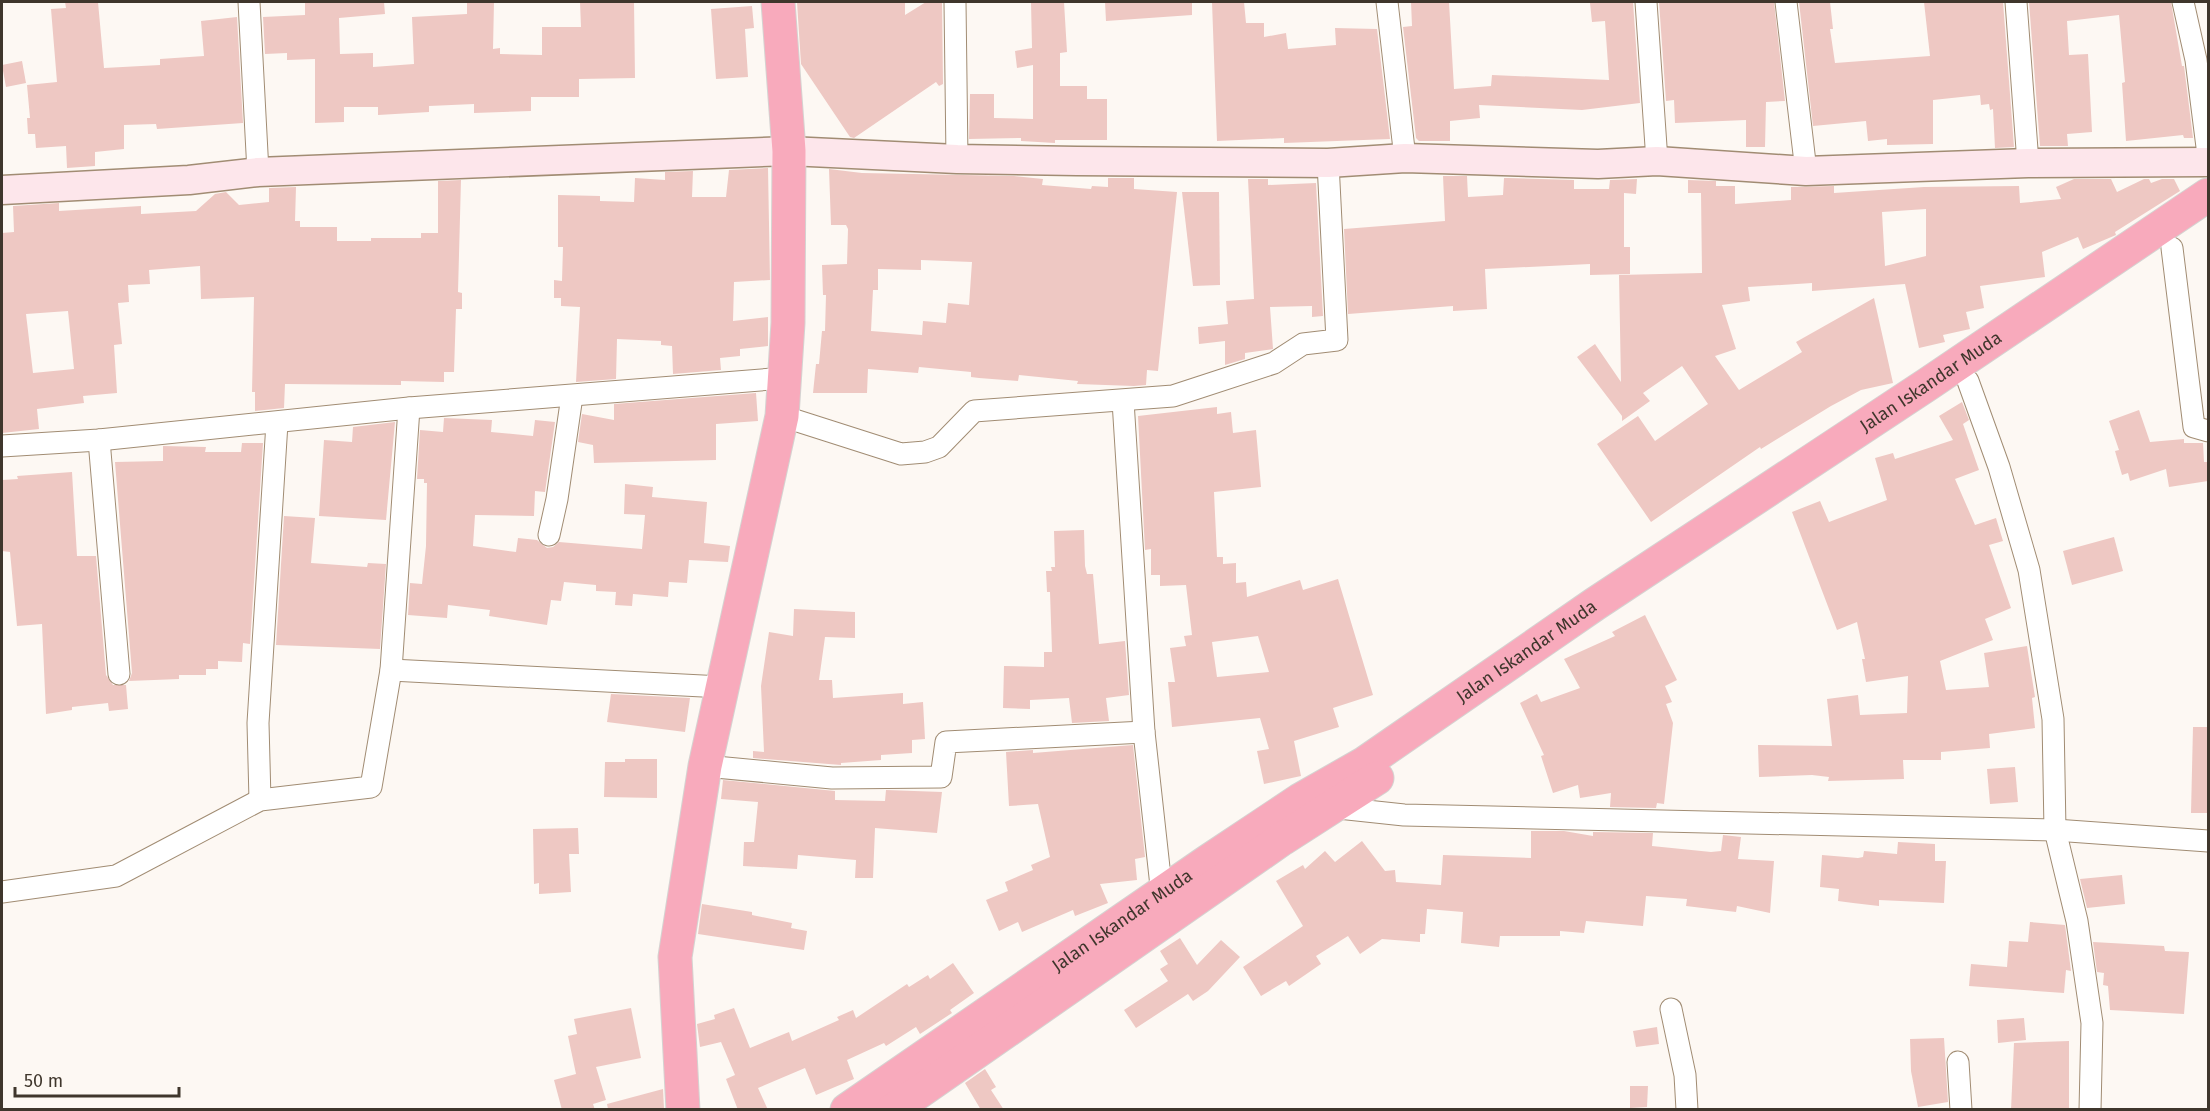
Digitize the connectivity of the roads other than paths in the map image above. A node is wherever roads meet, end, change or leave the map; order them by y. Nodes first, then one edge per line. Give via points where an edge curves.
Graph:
1 (249, 2) edge
2 (778, 2) edge
3 (956, 2) edge
4 (1387, 2) edge
5 (1646, 2) edge
6 (1786, 2) edge
7 (2016, 2) edge
8 (2183, 2) edge
9 (789, 151) junction
10 (2208, 155) edge
11 (1405, 158) junction
12 (957, 159) junction
13 (1657, 161) junction
14 (2208, 162) edge
15 (1328, 163) junction
16 (2028, 163) junction
17 (1806, 171) junction
18 (258, 172) junction
19 (2, 190) edge
20 (2208, 195) edge
21 (2208, 222) edge
22 (2172, 248) junction
23 (785, 378) junction
24 (1968, 381) junction
25 (572, 396) junction
26 (1123, 401) junction
27 (409, 408) junction
28 (782, 416) junction
29 (277, 423) junction
30 (2208, 431) edge
31 (99, 440) junction
32 (2, 446) edge
33 (549, 536) dead end
34 (390, 670) junction
35 (118, 674) dead end
36 (722, 687) junction
37 (1144, 732) junction
38 (705, 766) junction
39 (260, 800) junction
40 (1300, 800) junction
41 (1334, 808) junction
42 (2055, 830) junction
43 (2208, 841) edge
44 (2, 892) edge
45 (1162, 895) junction
46 (1033, 999) junction
47 (1671, 1009) dead end
48 (994, 1025) junction
49 (1958, 1062) dead end
50 (683, 1110) edge
51 (847, 1110) edge
52 (893, 1110) edge
53 (1687, 1110) edge
54 (1961, 1110) edge
55 (2090, 1110) edge

1 - 18 street
2 - 9 highway
3 - 12 street
4 - 11 street
5 - 13 street
6 - 17 street
7 - 16 street
8 - 10 street via 2196,60
9 - 12 street
9 - 18 street
9 - 23 highway
11 - 13 street via 1598,164
11 - 15 street
12 - 15 street
13 - 17 street
14 - 16 street
15 - 26 street via 1337,340 1303,344 1274,363 1173,396
16 - 17 street
18 - 19 street via 189,180
20 - 40 highway, Jalan Iskandar Muda via 1576,617 1365,763
21 - 22 highway, Jalan Iskandar Muda
22 - 24 highway, Jalan Iskandar Muda
22 - 30 street via 2194,427
23 - 25 street
23 - 28 highway
24 - 41 highway, Jalan Iskandar Muda
24 - 42 street via 1999,467 2029,570 2053,719
25 - 27 street
25 - 33 street
26 - 28 street via 974,411 939,447 901,454
26 - 37 street
27 - 29 street
27 - 34 street
28 - 36 highway
29 - 31 street
29 - 39 street via 258,723
31 - 32 street
31 - 35 street
34 - 36 street
34 - 39 street via 371,787
36 - 38 highway
37 - 38 street via 946,742 941,777 832,778
37 - 45 street
38 - 50 highway via 675,957
39 - 44 street via 116,876
40 - 41 street
40 - 45 highway, Jalan Iskandar Muda
41 - 42 street via 1404,815
41 - 46 highway, Jalan Iskandar Muda
42 - 43 street
42 - 55 street via 2077,921 2092,1023
45 - 46 highway, Jalan Iskandar Muda
46 - 48 highway, Jalan Iskandar Muda
47 - 53 street via 1685,1074
48 - 51 highway, Jalan Iskandar Muda
48 - 52 highway, Jalan Iskandar Muda
49 - 54 street

